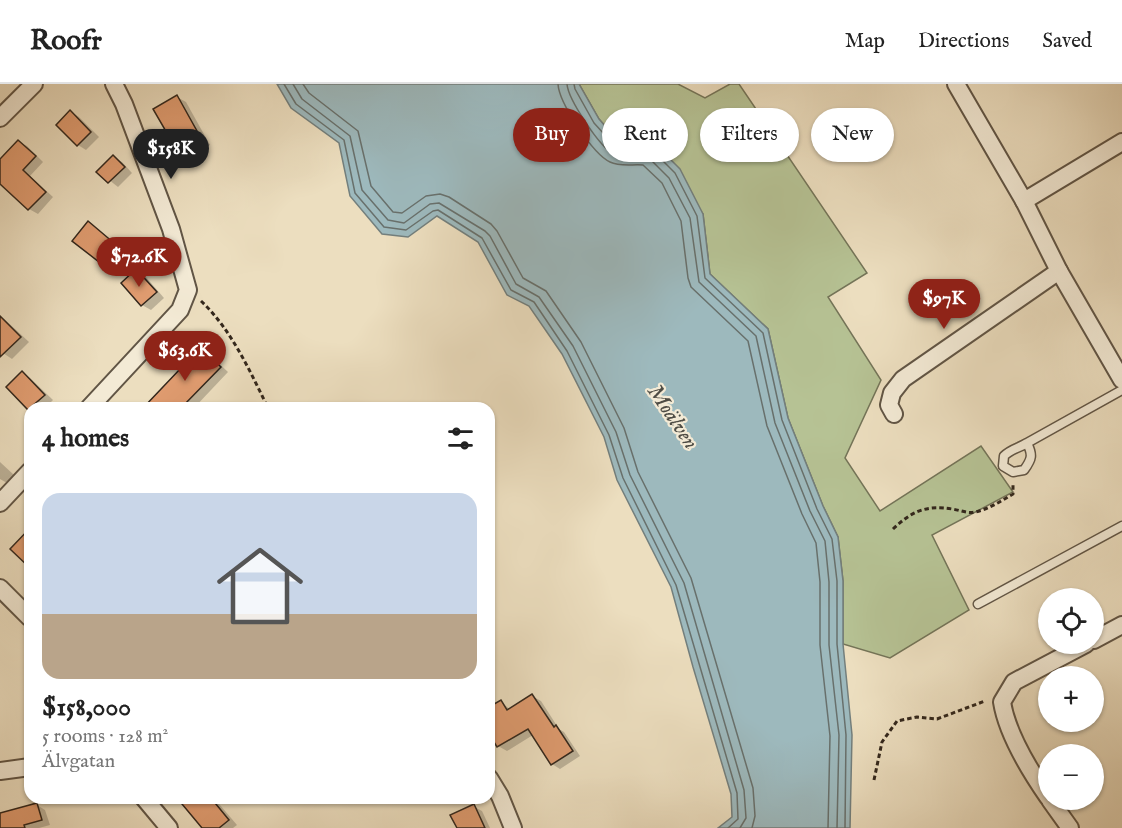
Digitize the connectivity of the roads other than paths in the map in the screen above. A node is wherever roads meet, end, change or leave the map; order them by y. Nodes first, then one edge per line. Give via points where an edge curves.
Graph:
1 (34, 84) edge
2 (114, 84) edge
3 (956, 84) edge
4 (0, 118) edge
5 (1122, 141) edge
6 (1024, 201) junction
7 (1059, 271) junction
8 (1122, 380) edge
9 (1122, 390) edge
10 (95, 402) edge
11 (894, 414) dead end
12 (1027, 443) junction
13 (24, 477) edge
14 (0, 503) edge
15 (1122, 526) edge
16 (0, 588) edge
17 (978, 604) dead end
18 (24, 612) edge
19 (1122, 625) edge
20 (1104, 635) edge
21 (1067, 654) edge
22 (24, 768) edge
23 (0, 771) edge
24 (1038, 782) edge
25 (495, 788) edge
26 (149, 804) edge
27 (1057, 810) edge
28 (169, 828) edge
29 (513, 828) edge
30 (1070, 828) edge

1 - 4 street
2 - 10 street via 170,226 188,290 180,310
3 - 6 street
5 - 6 street
6 - 7 street
7 - 8 street
7 - 11 street via 903,379 892,393 889,405
9 - 12 lane
12 - 12 lane via 1011,449 1004,456 1003,466 1013,472 1024,470 1032,454
13 - 14 street
15 - 17 lane
16 - 18 street
19 - 20 street
21 - 24 street via 1014,682 1002,702 1005,716
22 - 23 street
25 - 29 street
26 - 28 street
27 - 30 street

